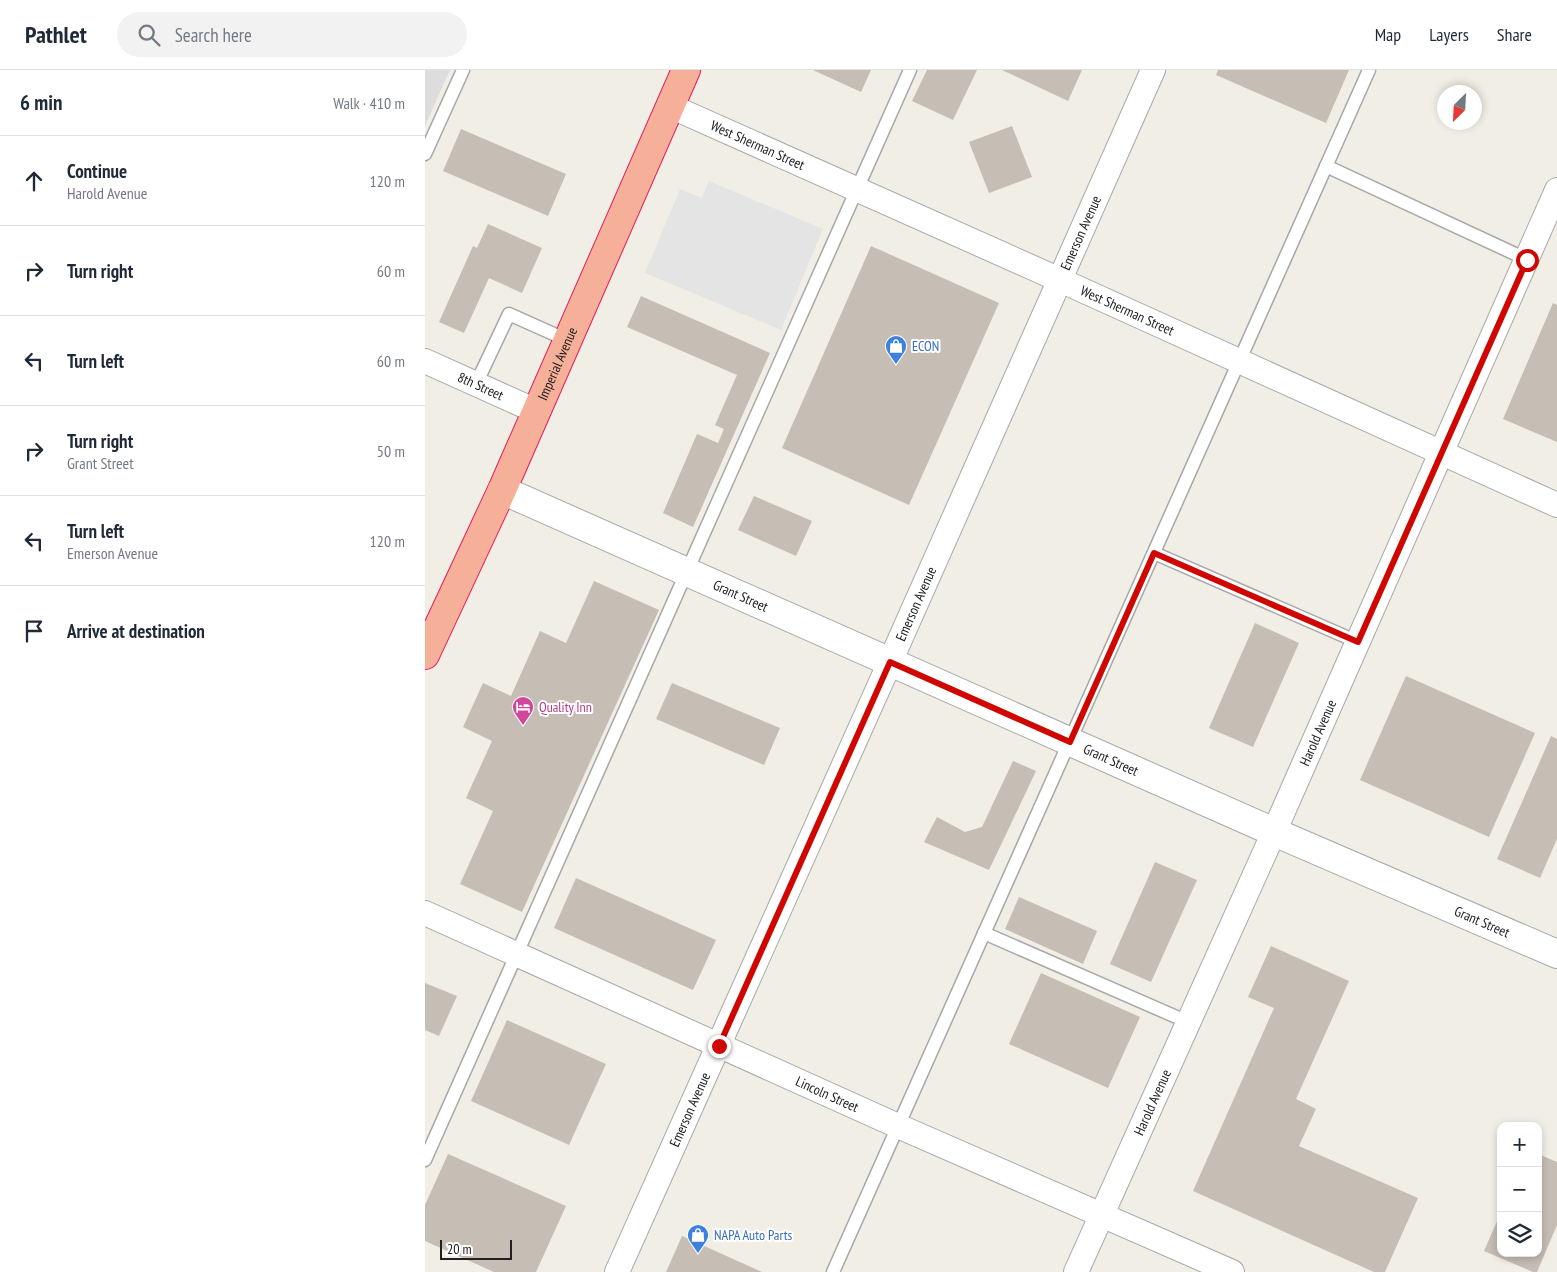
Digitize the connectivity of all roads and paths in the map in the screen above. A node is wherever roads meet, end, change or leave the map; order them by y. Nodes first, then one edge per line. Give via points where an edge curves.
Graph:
1 (463, 70) edge
2 (686, 70) edge
3 (911, 70) edge
4 (1153, 70) edge
5 (1369, 70) edge
6 (670, 106) junction
7 (425, 154) edge
8 (1326, 166) junction
9 (857, 190) junction
10 (1557, 190) edge
11 (1527, 260) junction
12 (1060, 280) junction
13 (567, 340) junction
14 (425, 361) edge
15 (1239, 362) junction
16 (475, 384) junction
17 (536, 411) junction
18 (1441, 452) junction
19 (502, 490) junction
20 (1557, 505) edge
21 (1154, 553) junction
22 (687, 572) junction
23 (1358, 642) junction
24 (425, 655) edge
25 (890, 662) junction
26 (1070, 742) junction
27 (1274, 832) junction
28 (425, 913) edge
29 (984, 933) junction
30 (1557, 954) edge
31 (517, 955) junction
32 (1187, 1022) junction
33 (719, 1046) junction
34 (899, 1126) junction
35 (425, 1160) edge
36 (1101, 1215) junction
37 (617, 1272) edge
38 (833, 1272) edge
39 (1075, 1272) edge
40 (1232, 1272) edge

1 - 7 lane
2 - 6 highway, Imperial Avenue
3 - 9 lane
4 - 12 street, Emerson Avenue
5 - 8 lane
6 - 9 street, West Sherman Street
6 - 13 highway, Imperial Avenue
8 - 11 lane
8 - 15 lane
9 - 12 street, West Sherman Street
9 - 22 lane
10 - 11 street, Harold Avenue
11 - 18 street, Harold Avenue
12 - 15 street, West Sherman Street
12 - 25 street, Emerson Avenue
13 - 16 lane via 509,314
13 - 17 highway, Imperial Avenue
14 - 16 street, 8th Street
15 - 18 street, West Sherman Street
15 - 21 lane
16 - 17 street, 8th Street
17 - 19 highway, Imperial Avenue
18 - 20 street, West Sherman Street
18 - 23 street, Harold Avenue
19 - 22 street, Grant Street
19 - 24 highway, Imperial Avenue
21 - 23 lane
21 - 26 lane
22 - 25 street, Grant Street
22 - 31 lane
23 - 27 street, Harold Avenue
25 - 26 street, Grant Street
25 - 33 street, Emerson Avenue
26 - 27 street, Grant Street
26 - 29 lane
27 - 30 street, Grant Street
27 - 32 street, Harold Avenue
28 - 31 street, Lincoln Street
29 - 32 lane
29 - 34 lane
31 - 33 street, Lincoln Street
31 - 35 lane
32 - 36 street, Harold Avenue
33 - 34 street, Lincoln Street
33 - 37 street, Emerson Avenue
34 - 36 street, Lincoln Street
34 - 38 lane
36 - 39 street, Harold Avenue
36 - 40 street, Lincoln Street

